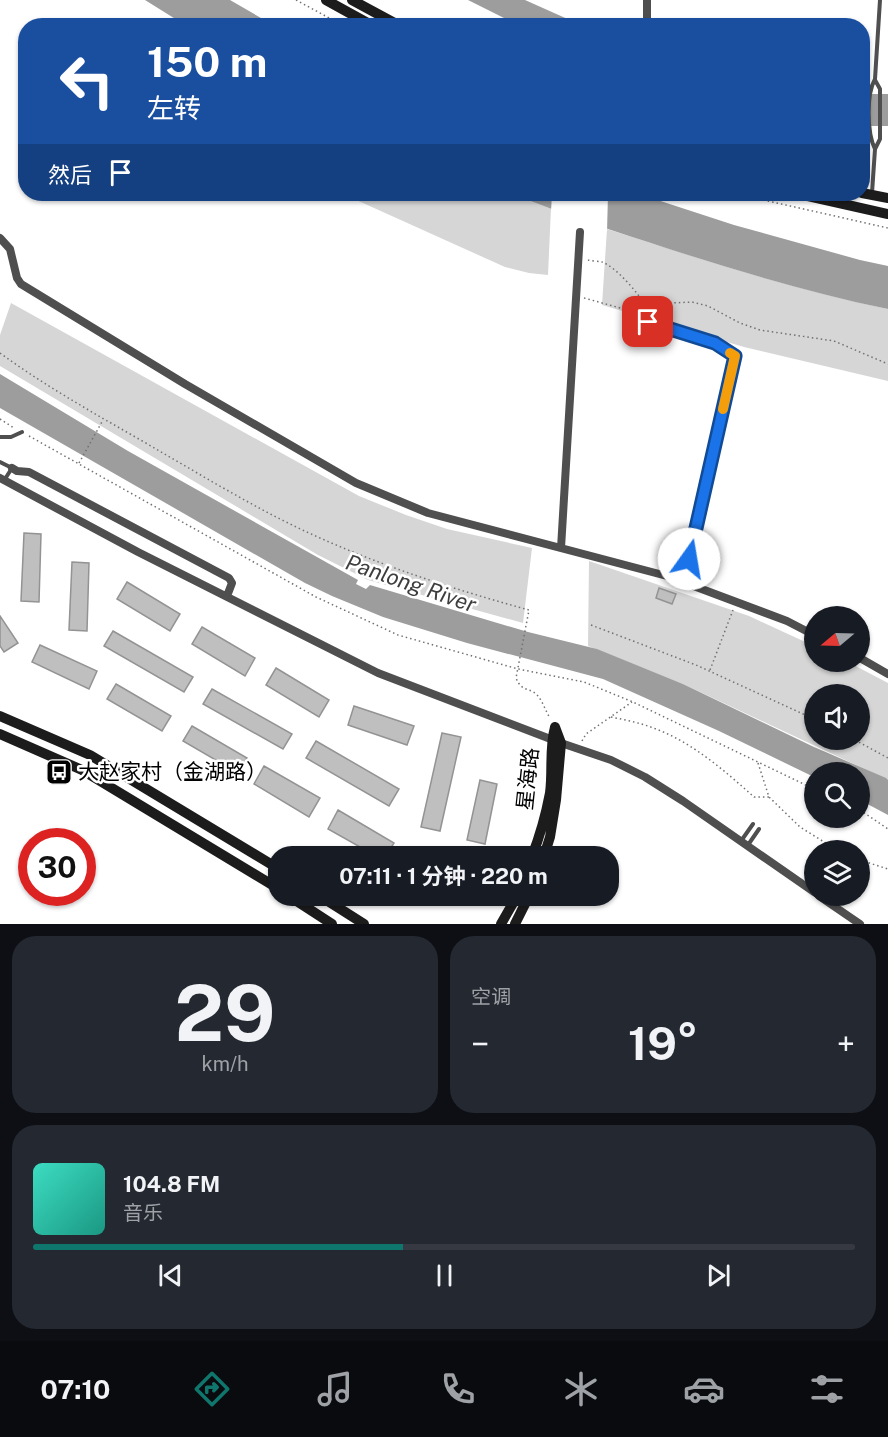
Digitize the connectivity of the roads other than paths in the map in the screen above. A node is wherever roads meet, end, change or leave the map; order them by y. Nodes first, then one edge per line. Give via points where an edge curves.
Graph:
1 (326, 0) edge
2 (647, 0) edge
3 (880, 0) edge
4 (355, 1) edge
5 (359, 18) edge
6 (386, 18) edge
7 (647, 18) edge
8 (875, 79) junction
9 (870, 87) edge
10 (870, 139) edge
11 (875, 149) junction
12 (870, 177) edge
13 (870, 195) edge
14 (888, 198) edge
15 (830, 201) edge
16 (888, 214) edge
17 (580, 232) dead end
18 (0, 238) edge
19 (648, 322) dead end
20 (735, 356) joint
21 (22, 432) road end
22 (0, 437) edge
23 (0, 462) edge
24 (12, 468) junction
25 (2, 479) edge
26 (561, 548) junction
27 (684, 582) junction
28 (227, 596) junction
29 (804, 630) edge
30 (870, 664) edge
31 (888, 674) edge
32 (0, 716) edge
33 (555, 727) road end
34 (0, 734) edge
35 (556, 742) junction
36 (753, 824) dead end
37 (759, 829) dead end
38 (744, 844) junction
39 (536, 846) edge
40 (547, 846) edge
41 (268, 862) edge
42 (268, 882) edge
43 (804, 885) edge
44 (305, 906) edge
45 (335, 906) edge
46 (513, 906) edge
47 (524, 906) edge
48 (834, 906) edge
49 (333, 924) edge
50 (363, 924) edge
51 (501, 924) edge
52 (515, 924) edge
53 (860, 924) edge

1 - 5 main road
2 - 7 street
3 - 8 lane
4 - 6 main road
8 - 9 lane
8 - 11 lane via 880,89 880,139
10 - 11 lane
11 - 12 lane
13 - 14 main road
15 - 16 main road
17 - 26 street
18 - 26 street via 10,249 21,284 356,483 428,513
19 - 20 lane via 715,343
20 - 27 street
21 - 22 lane
23 - 24 lane
24 - 25 lane
24 - 28 street via 29,472 229,578 232,583
25 - 28 street
26 - 27 street
27 - 29 street
28 - 35 street via 378,673
30 - 31 street
32 - 41 main road via 90,755
33 - 35 main road, 星海路
34 - 42 main road via 82,770
35 - 38 street via 611,760 645,777
35 - 39 main road, 星海路 via 550,792
35 - 40 main road, 星海路 via 556,800
36 - 38 lane
37 - 38 lane
38 - 43 street
44 - 49 main road
45 - 50 main road
46 - 51 main road
47 - 52 main road
48 - 53 street

